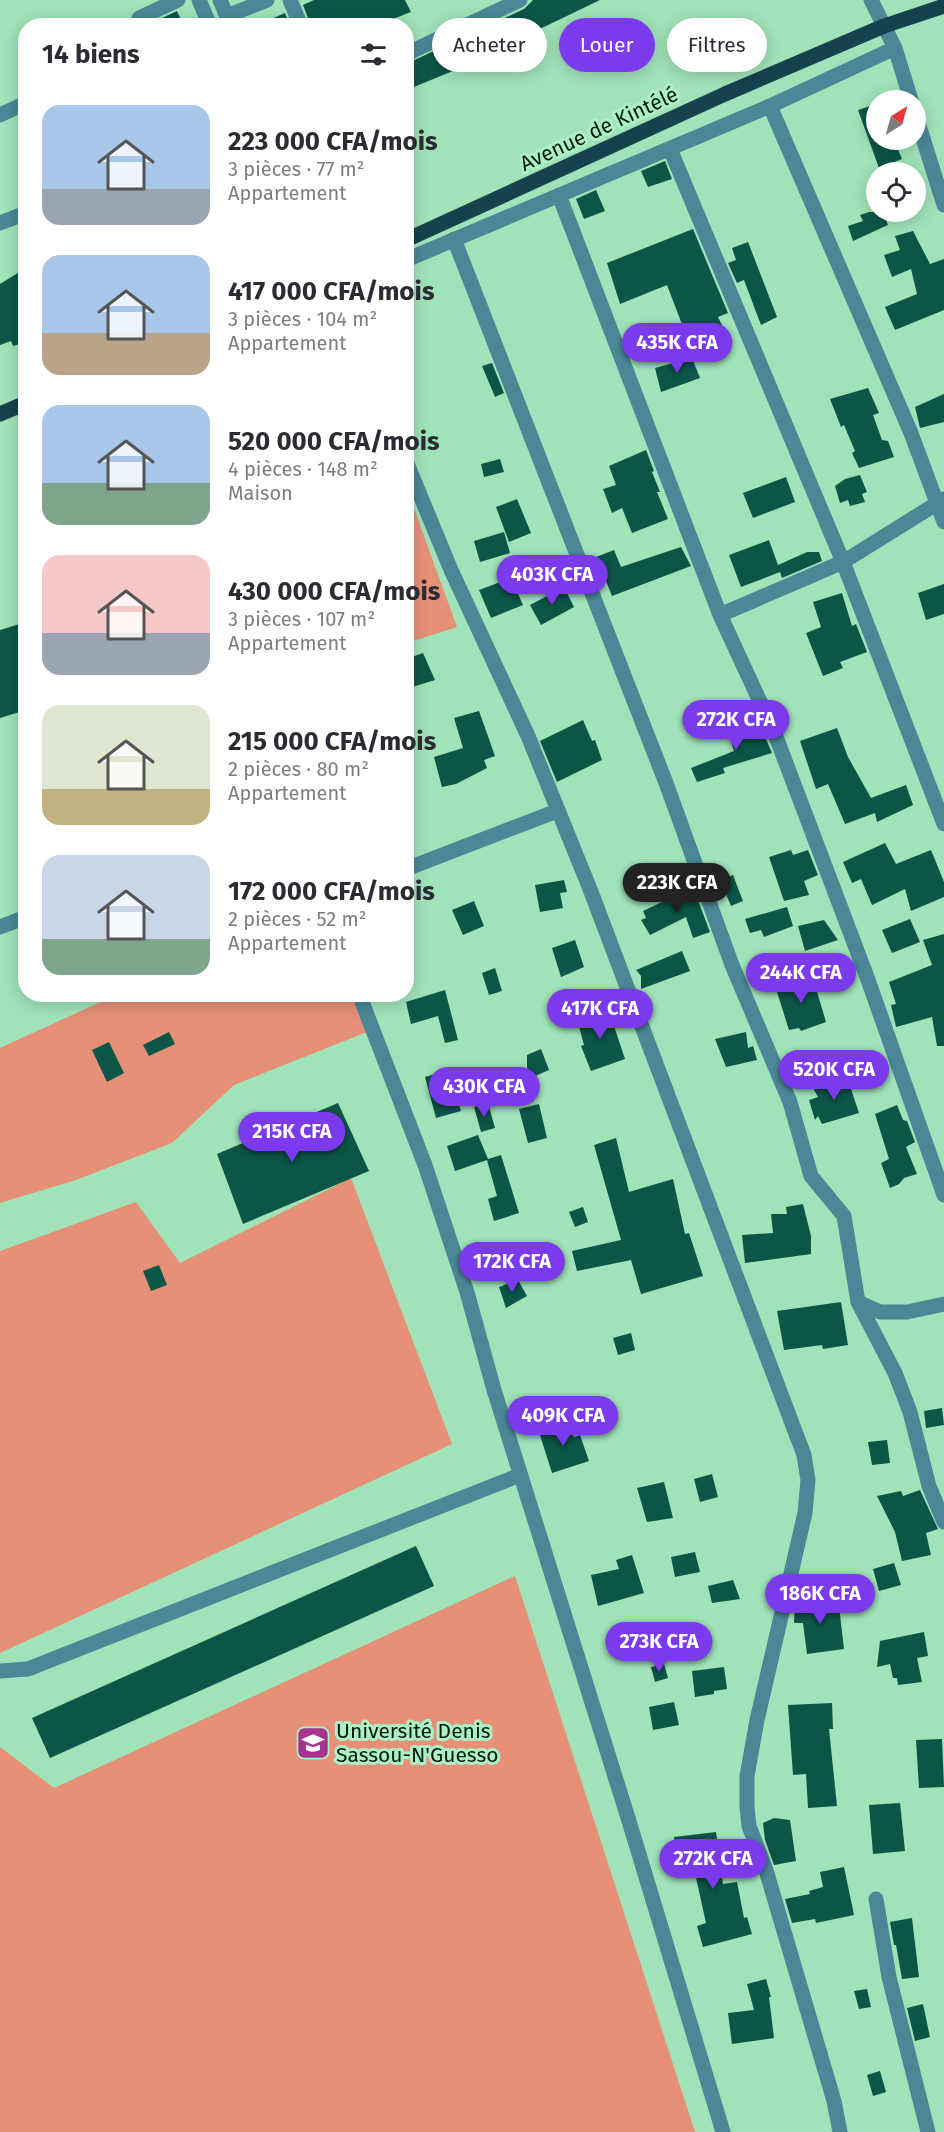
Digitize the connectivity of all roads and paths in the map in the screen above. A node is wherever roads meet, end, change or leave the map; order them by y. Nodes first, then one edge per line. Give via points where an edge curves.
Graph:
1 (178, 0) edge
2 (199, 0) edge
3 (220, 0) edge
4 (267, 0) edge
5 (290, 0) edge
6 (520, 0) edge
7 (871, 0) edge
8 (944, 6) edge
9 (140, 18) edge
10 (207, 18) edge
11 (228, 18) edge
12 (234, 18) edge
13 (298, 18) edge
14 (884, 26) junction
15 (895, 48) junction
16 (414, 50) edge
17 (908, 90) edge
18 (770, 106) junction
19 (18, 107) edge
20 (0, 115) edge
21 (926, 148) edge
22 (670, 149) junction
23 (559, 195) junction
24 (944, 205) edge
25 (18, 216) edge
26 (0, 224) edge
27 (414, 236) edge
28 (454, 239) junction
29 (414, 256) edge
30 (18, 406) edge
31 (0, 414) edge
32 (414, 480) edge
33 (940, 501) edge
34 (944, 522) edge
35 (843, 562) junction
36 (720, 615) junction
37 (557, 810) junction
38 (944, 824) edge
39 (414, 866) edge
40 (18, 920) edge
41 (0, 927) edge
42 (362, 1002) edge
43 (944, 1195) edge
44 (858, 1302) junction
45 (944, 1305) edge
46 (520, 1476) junction
47 (944, 1522) edge
48 (0, 1671) edge
49 (876, 1899) dead end
50 (723, 2132) edge
51 (840, 2132) edge
52 (928, 2132) edge

1 - 9 street
2 - 10 street
3 - 11 street
4 - 12 street
5 - 13 street
6 - 16 street
7 - 14 street
8 - 14 main road, Avenue de Kintélé
14 - 15 street
14 - 27 main road, Avenue de Kintélé
15 - 17 street
15 - 18 street
18 - 22 street
18 - 33 street
19 - 20 street
21 - 24 street
22 - 23 street
22 - 35 street
23 - 28 street
23 - 36 street
25 - 26 street
28 - 29 street
28 - 44 street via 666,783 732,965 790,1102 811,1176 844,1216
30 - 31 main road
32 - 37 street
33 - 34 street
33 - 35 street
35 - 36 street
35 - 38 street
36 - 43 street via 775,734
37 - 39 street
37 - 51 street via 599,911 804,1455 808,1480 805,1513 757,1720 747,1776 747,1807 749,1826 766,1870
40 - 41 street
42 - 46 street via 429,1175
44 - 45 street via 880,1312
44 - 47 street via 895,1373 910,1412 929,1486
46 - 48 street via 28,1669
46 - 50 street
49 - 52 street via 889,1977

